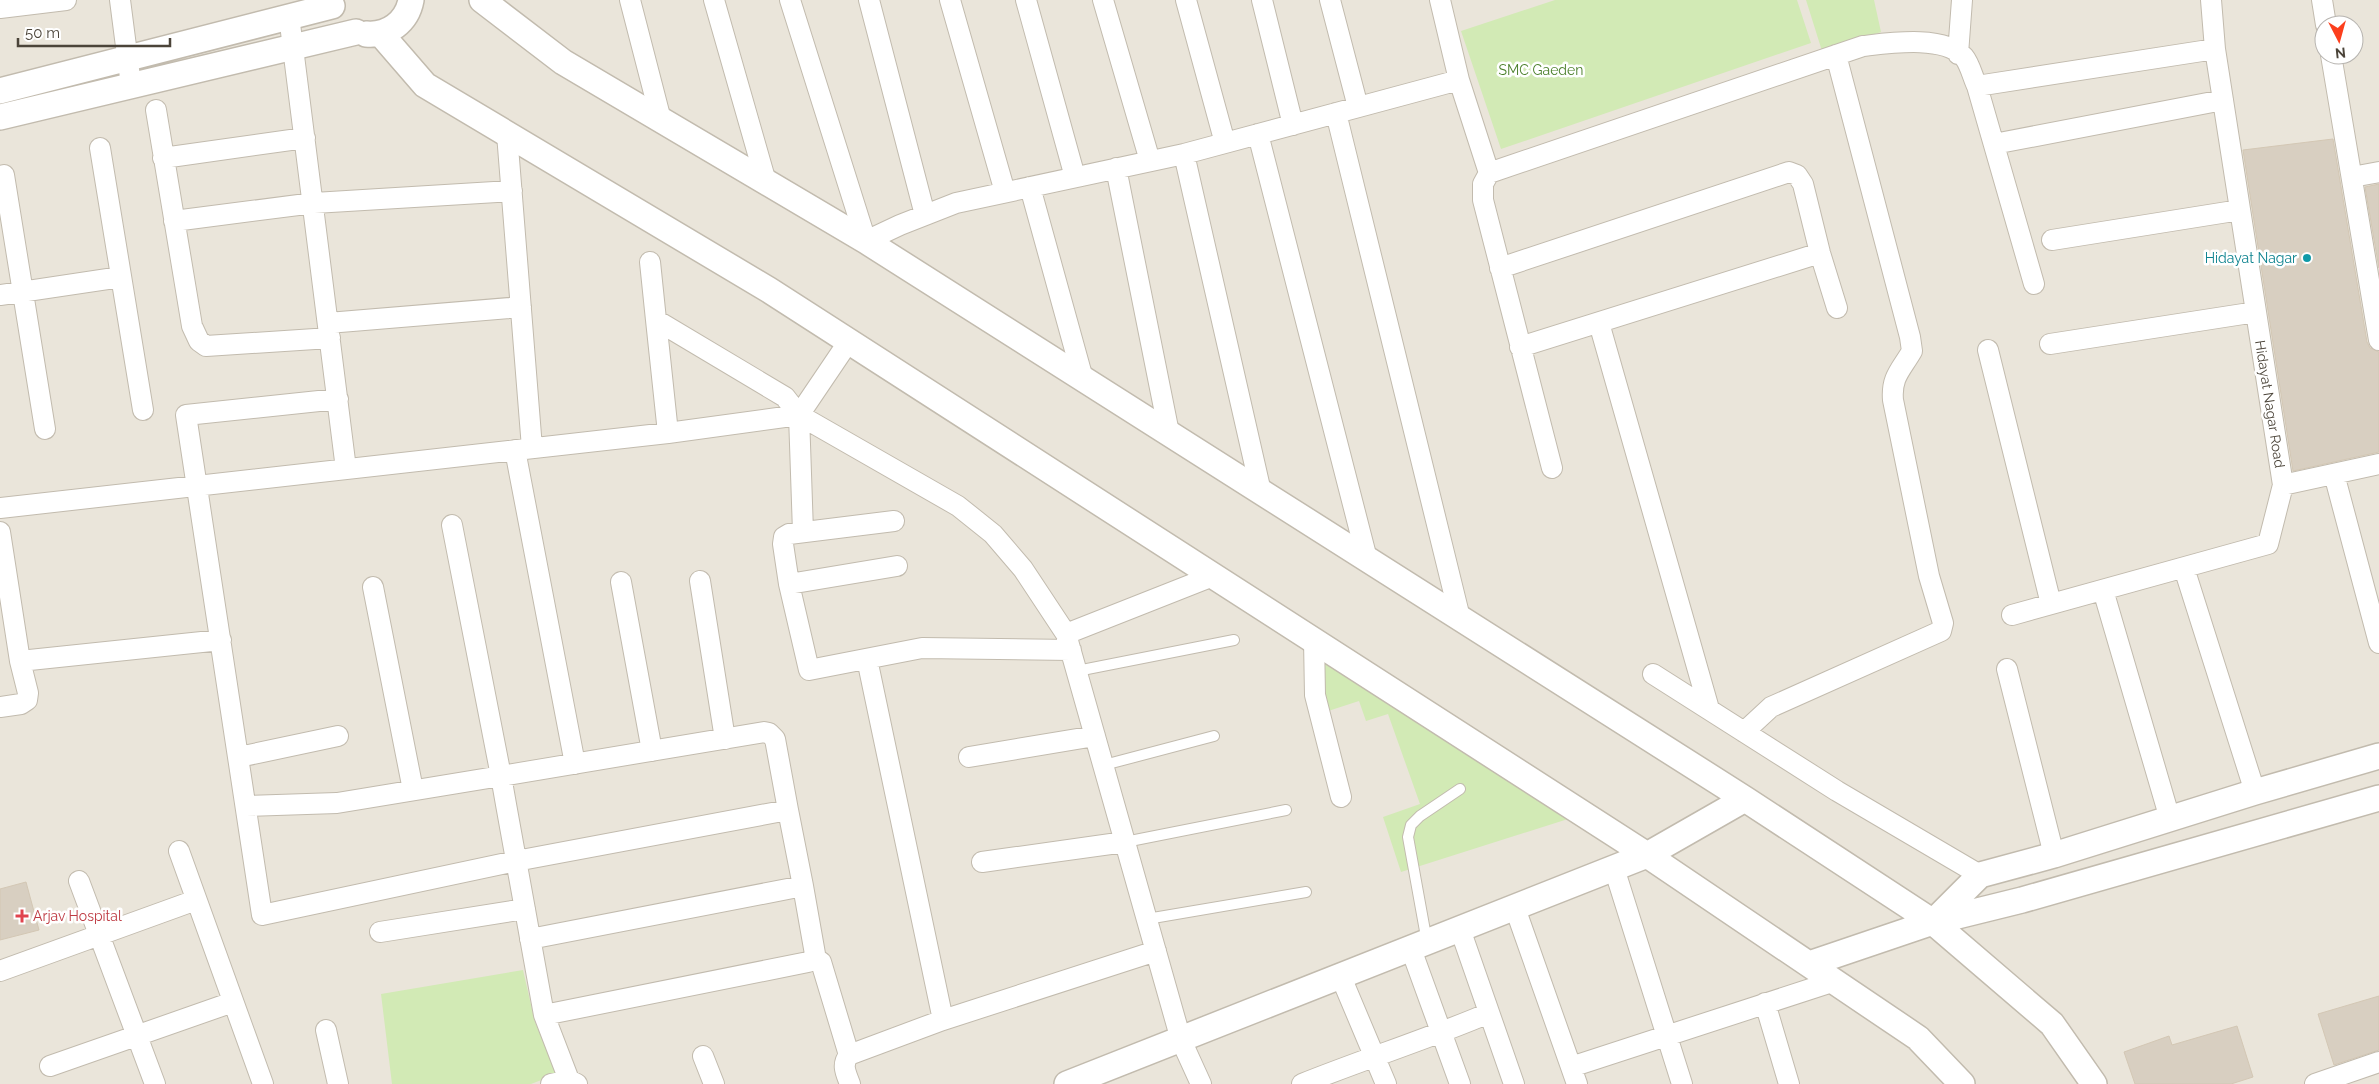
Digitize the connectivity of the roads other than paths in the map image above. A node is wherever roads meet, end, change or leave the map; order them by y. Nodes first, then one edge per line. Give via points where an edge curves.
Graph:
1 (66, 0) edge
2 (120, 0) edge
3 (411, 0) edge
4 (482, 0) edge
5 (630, 0) edge
6 (714, 0) edge
7 (790, 0) edge
8 (869, 0) edge
9 (950, 0) edge
10 (1026, 0) edge
11 (1103, 0) edge
12 (1186, 0) edge
13 (1262, 0) edge
14 (1330, 0) edge
15 (1440, 0) edge
16 (1962, 0) edge
17 (2211, 0) edge
18 (2322, 0) edge
19 (331, 3) edge
20 (0, 8) edge
21 (2324, 15) edge
22 (289, 16) junction
23 (368, 32) junction
24 (293, 48) junction
25 (2215, 49) junction
26 (1958, 54) junction
27 (1836, 56) junction
28 (128, 58) junction
29 (2333, 65) edge
30 (1459, 80) junction
31 (131, 85) junction
32 (1977, 86) junction
33 (0, 91) edge
34 (2223, 100) junction
35 (1358, 107) junction
36 (156, 110) dead end
37 (1336, 113) junction
38 (0, 117) edge
39 (661, 120) junction
40 (1293, 125) junction
41 (508, 134) junction
42 (1258, 134) junction
43 (306, 138) junction
44 (1225, 143) junction
45 (1994, 144) junction
46 (100, 148) dead end
47 (1184, 154) junction
48 (162, 158) junction
49 (1150, 161) junction
50 (1116, 168) junction
51 (2379, 172) edge
52 (1489, 173) junction
53 (4, 175) dead end
54 (1076, 177) junction
55 (2352, 177) junction
56 (766, 182) junction
57 (1030, 187) junction
58 (512, 191) junction
59 (1005, 192) junction
60 (314, 203) junction
61 (2240, 210) junction
62 (925, 215) junction
63 (174, 221) junction
64 (2052, 240) dead end
65 (866, 241) junction
66 (1820, 253) junction
67 (650, 262) dead end
68 (1500, 268) junction
69 (121, 277) junction
70 (2034, 284) dead end
71 (23, 291) junction
72 (0, 295) edge
73 (521, 307) junction
74 (1837, 308) dead end
75 (2256, 312) junction
76 (656, 320) junction
77 (1599, 323) junction
78 (329, 330) junction
79 (2379, 340) edge
80 (849, 341) junction
81 (2050, 344) dead end
82 (1520, 347) junction
83 (1988, 350) dead end
84 (1083, 379) junction
85 (338, 399) junction
86 (143, 410) dead end
87 (799, 415) junction
88 (45, 429) dead end
89 (668, 433) junction
90 (1169, 434) junction
91 (523, 449) junction
92 (2379, 464) edge
93 (1552, 468) dead end
94 (346, 469) junction
95 (2334, 474) junction
96 (2283, 485) junction
97 (197, 486) junction
98 (1261, 492) junction
99 (0, 508) edge
100 (894, 521) dead end
101 (452, 525) dead end
102 (0, 532) edge
103 (803, 532) junction
104 (1366, 559) junction
105 (897, 566) dead end
106 (2184, 568) junction
107 (1213, 576) junction
108 (621, 582) dead end
109 (700, 582) dead end
110 (789, 584) junction
111 (373, 588) dead end
112 (2103, 590) junction
113 (2051, 604) junction
114 (2012, 615) dead end
115 (1460, 618) junction
116 (221, 640) junction
117 (1234, 640) dead end
118 (1314, 640) junction
119 (1069, 642) junction
120 (2379, 643) edge
121 (867, 659) junction
122 (20, 661) junction
123 (2007, 669) dead end
124 (1077, 671) junction
125 (1653, 674) dead end
126 (0, 707) edge
127 (1709, 709) junction
128 (1744, 732) junction
129 (338, 736) dead end
130 (1095, 736) junction
131 (1214, 736) dead end
132 (725, 739) junction
133 (652, 751) junction
134 (2379, 756) edge
135 (238, 757) junction
136 (969, 757) dead end
137 (575, 764) junction
138 (1104, 765) junction
139 (501, 776) junction
140 (1460, 789) dead end
141 (413, 790) junction
142 (2255, 792) junction
143 (1341, 797) dead end
144 (2379, 798) edge
145 (1745, 799) junction
146 (246, 806) junction
147 (788, 810) junction
148 (1286, 810) dead end
149 (2170, 818) junction
150 (1125, 842) junction
151 (179, 851) dead end
152 (1647, 855) junction
153 (2054, 856) junction
154 (516, 861) junction
155 (982, 862) dead end
156 (1614, 868) junction
157 (1980, 875) junction
158 (79, 881) dead end
159 (804, 886) junction
160 (1306, 892) dead end
161 (196, 900) junction
162 (1515, 908) junction
163 (525, 909) junction
164 (1147, 919) junction
165 (1933, 922) junction
166 (1460, 929) junction
167 (380, 932) dead end
168 (100, 936) junction
169 (530, 939) junction
170 (1419, 946) junction
171 (1156, 952) junction
172 (821, 962) dead end
173 (1809, 964) junction
174 (0, 971) edge
175 (1341, 977) junction
176 (1835, 981) junction
177 (234, 1002) junction
178 (1765, 1003) junction
179 (1489, 1013) junction
180 (544, 1016) junction
181 (943, 1020) junction
182 (326, 1030) dead end
183 (1442, 1033) junction
184 (137, 1034) junction
185 (1666, 1034) junction
186 (1181, 1040) junction
187 (849, 1055) junction
188 (703, 1056) dead end
189 (1374, 1056) junction
190 (2379, 1062) edge
191 (50, 1066) dead end
192 (1574, 1075) edge
193 (566, 1083) edge
194 (155, 1084) edge
195 (263, 1084) edge
196 (338, 1084) edge
197 (714, 1084) edge
198 (850, 1084) edge
199 (1067, 1084) edge
200 (1201, 1084) edge
201 (1302, 1084) edge
202 (1386, 1084) edge
203 (1460, 1084) edge
204 (1514, 1084) edge
205 (1682, 1084) edge
206 (1789, 1084) edge
207 (1962, 1084) edge
208 (2094, 1084) edge
209 (2315, 1084) edge

1 - 20 street
2 - 28 street
3 - 23 street via 407,13 391,29
4 - 39 street via 563,62
5 - 39 street
6 - 56 street
7 - 65 street
8 - 62 street
9 - 59 street
10 - 54 street
11 - 49 street
12 - 44 street
13 - 40 street
14 - 35 street
15 - 30 street
16 - 26 street
17 - 25 street, Hidayat Nagar Road
18 - 21 street
19 - 22 street
19 - 23 street via 341,22
22 - 24 street
22 - 28 street
23 - 24 street
23 - 41 street via 424,85
24 - 31 street
24 - 43 street
25 - 32 street
25 - 34 street, Hidayat Nagar Road
26 - 27 street via 1948,47 1927,43 1894,42 1863,46
26 - 32 street via 1965,58
27 - 52 street
27 - 128 street via 1910,337 1912,351 1898,370 1892,386 1893,400 1929,576 1944,623 1941,631 1771,707
28 - 31 street
28 - 33 street
29 - 55 street
30 - 35 street
30 - 52 street
31 - 38 street
32 - 45 street
34 - 45 street
34 - 61 street, Hidayat Nagar Road
35 - 37 street
36 - 48 street
37 - 40 street
37 - 115 street
39 - 56 street
40 - 42 street
41 - 58 street
41 - 80 street
42 - 44 street
42 - 104 street
43 - 48 street
43 - 60 street
44 - 47 street
45 - 70 street
46 - 69 street
47 - 49 street
47 - 98 street
48 - 63 street
49 - 50 street
50 - 54 street
50 - 90 street
51 - 55 street
52 - 68 street via 1483,184 1483,200
53 - 71 street
54 - 57 street
55 - 79 street
56 - 65 street
57 - 59 street
57 - 84 street
58 - 60 street
58 - 73 street
59 - 62 street via 956,203
60 - 63 street
60 - 78 street
61 - 64 street
61 - 75 street, Hidayat Nagar Road
62 - 65 street
63 - 78 street via 192,326 199,341 206,346
65 - 84 street
66 - 68 street via 1803,184 1797,175 1789,172
66 - 74 street
66 - 77 street
67 - 76 street
68 - 82 street
69 - 71 street
69 - 86 street
71 - 72 street
71 - 88 street
73 - 78 street
73 - 91 street
75 - 81 street
75 - 96 street, Hidayat Nagar Road
76 - 87 street via 785,397
76 - 89 street
77 - 82 street
77 - 127 street
78 - 85 street
80 - 87 street
80 - 107 street
82 - 93 street
83 - 113 street
84 - 90 street
85 - 94 street
85 - 97 street via 186,415
87 - 89 street
87 - 103 street
87 - 119 street via 958,506 993,534 1023,569
89 - 91 street
90 - 98 street
91 - 94 street
91 - 137 street
92 - 95 street
94 - 97 street
95 - 96 street
95 - 120 street
96 - 106 street, Hidayat Nagar Road via 2268,544
97 - 99 street
97 - 116 street
98 - 104 street
100 - 103 street
101 - 139 street
102 - 122 street
103 - 110 street via 784,538
104 - 115 street
105 - 110 street
106 - 112 street, Hidayat Nagar Road
106 - 142 street
107 - 118 street
107 - 119 street
108 - 133 street
109 - 132 street
110 - 121 street via 809,670
111 - 141 street
112 - 113 street, Hidayat Nagar Road
112 - 149 street
113 - 114 street, Hidayat Nagar Road
115 - 145 street
116 - 122 street
116 - 135 street
117 - 124 lane
118 - 143 street via 1316,695
118 - 152 street
119 - 121 street via 922,648
119 - 124 street
121 - 181 street
122 - 126 street via 27,700
123 - 153 street
124 - 130 street
125 - 127 street
127 - 128 street
128 - 157 street
129 - 135 street
130 - 136 street
130 - 138 street
131 - 138 lane
132 - 133 street
132 - 147 street via 769,733 775,740
133 - 137 street
134 - 142 street
135 - 146 street
137 - 139 street
138 - 150 street
139 - 141 street
139 - 154 street
140 - 170 lane via 1411,825 1408,837
141 - 146 street via 337,803
142 - 149 street
144 - 165 street via 2022,900
145 - 152 street
145 - 165 street
146 - 154 street via 262,915
147 - 154 street
147 - 159 street
148 - 150 lane
149 - 153 street
150 - 155 street
150 - 164 street
151 - 161 street
152 - 156 street
152 - 173 street
153 - 157 street
154 - 163 street
156 - 162 street
156 - 185 street
157 - 165 street
158 - 168 street
159 - 169 street
159 - 180 street via 816,954 814,959
160 - 164 lane
161 - 168 street
161 - 177 street
162 - 166 street
162 - 192 street
163 - 167 street
163 - 169 street
164 - 171 street
165 - 173 street
165 - 208 street via 2052,1024
166 - 170 street
166 - 179 street
168 - 174 street
168 - 184 street
169 - 180 street
170 - 175 street
170 - 183 street
171 - 181 street
171 - 186 street
172 - 187 street
173 - 176 street
175 - 186 street
175 - 189 street
176 - 178 street
176 - 207 street via 1918,1038
177 - 184 street
177 - 195 street
178 - 185 street
178 - 206 street
179 - 183 street
179 - 204 street
180 - 193 street
181 - 187 street
182 - 196 street
183 - 189 street
183 - 203 street
184 - 191 street
184 - 194 street
185 - 192 street
185 - 205 street
186 - 199 street
186 - 200 street
187 - 198 street via 844,1061 844,1068
188 - 197 street
189 - 201 street
189 - 202 street
190 - 209 street

